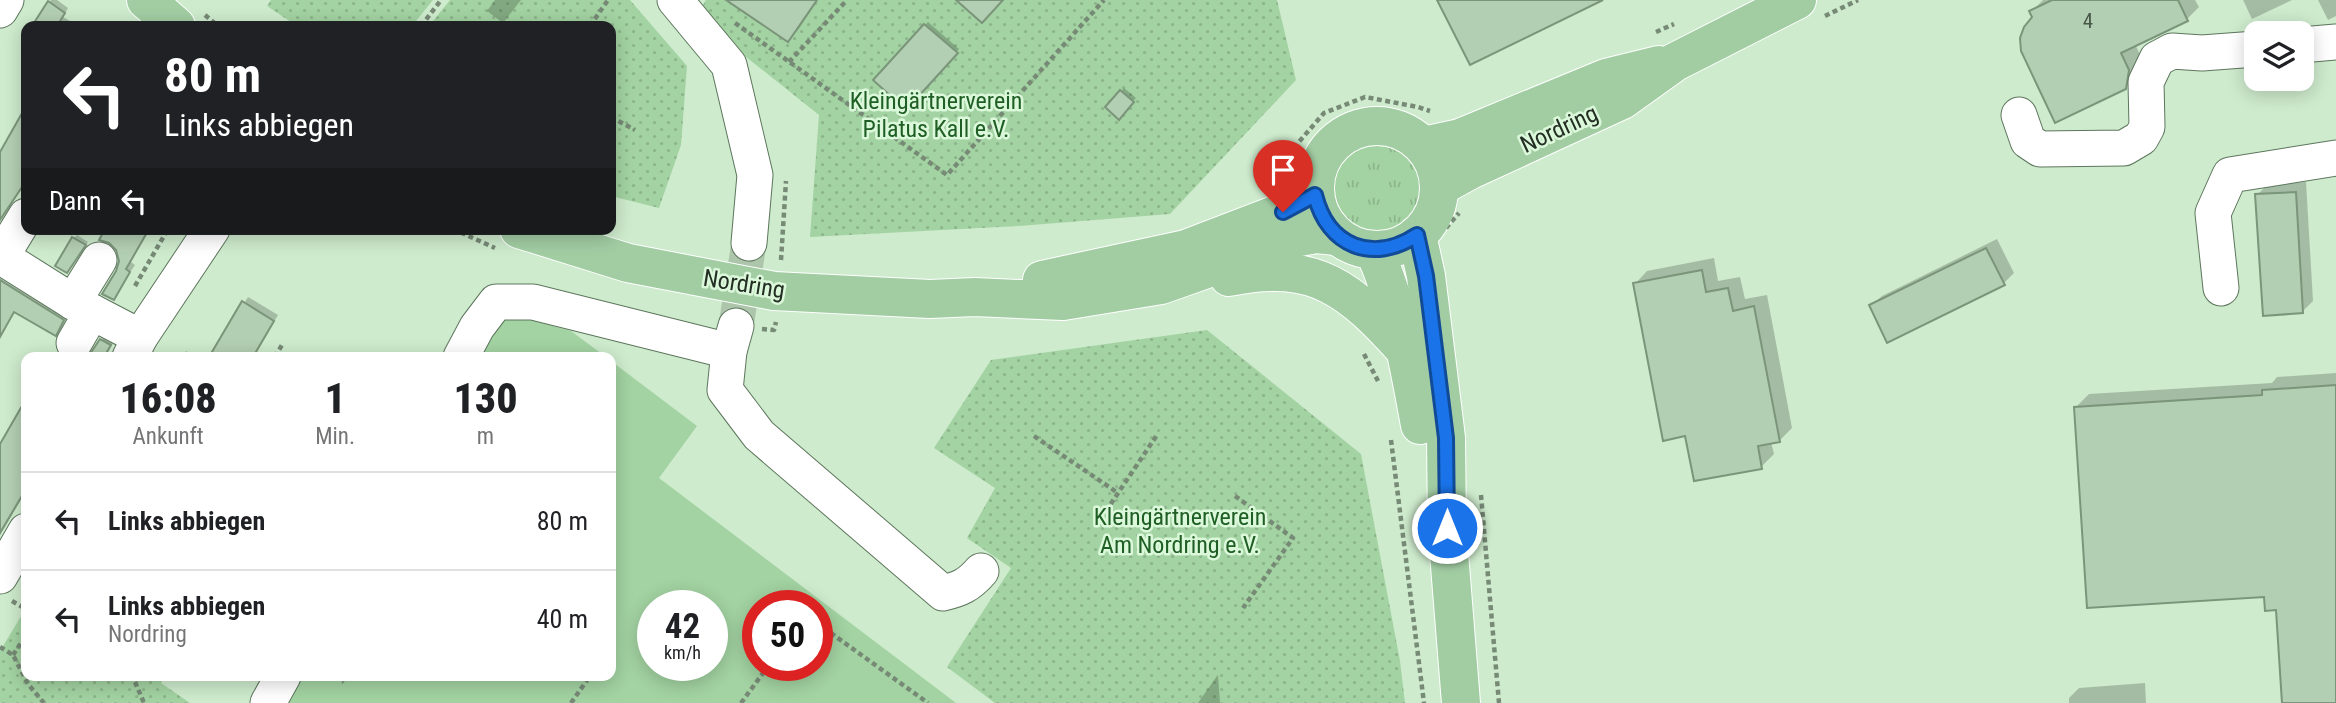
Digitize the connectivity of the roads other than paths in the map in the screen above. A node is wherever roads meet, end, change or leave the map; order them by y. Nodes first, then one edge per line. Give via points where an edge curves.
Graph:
1 (6, 0) edge
2 (146, 0) edge
3 (675, 0) edge
4 (1797, 0) edge
5 (0, 10) edge
6 (170, 21) edge
7 (2336, 42) edge
8 (2314, 44) edge
9 (2244, 49) edge
10 (1675, 62) junction
11 (2018, 115) dead end
12 (1432, 131) junction
13 (2336, 158) edge
14 (1315, 195) junction
15 (1450, 198) junction
16 (21, 224) edge
17 (206, 235) edge
18 (538, 235) edge
19 (1337, 236) junction
20 (1431, 237) junction
21 (749, 243) tunnel mouth
22 (1374, 250) junction
23 (1, 256) edge
24 (99, 260) dead end
25 (1161, 285) junction
26 (2221, 288) dead end
27 (975, 297) junction
28 (110, 326) edge
29 (469, 342) edge
30 (74, 343) dead end
31 (1407, 353) junction
32 (1447, 528) junction
33 (21, 539) edge
34 (981, 571) dead end
35 (0, 575) edge
36 (280, 681) edge
37 (268, 703) edge
38 (1461, 703) edge

1 - 5 street
2 - 6 main road
3 - 21 street via 729,65 755,174
4 - 10 main road, Nordring
7 - 8 street
9 - 11 street via 2172,51 2157,59 2146,82 2147,127 2141,138 2124,148 2040,149 2028,141
10 - 12 main road, Nordring via 1606,78 1460,138
10 - 15 main road, Nordring via 1622,100 1470,170
12 - 14 main road via 1407,134 1389,127 1370,127 1351,132 1335,142 1323,158
12 - 15 main road via 1434,166
13 - 26 street via 2230,175 2213,213
14 - 19 main road via 1319,211
14 - 27 main road, Nordring via 1283,212 1186,248
15 - 20 main road via 1436,205 1429,221
16 - 23 street
17 - 28 street
18 - 27 main road, Nordring via 628,263 774,291
19 - 22 main road
19 - 25 main road, Nordring via 1294,238
20 - 22 main road
20 - 32 main road via 1426,276 1446,438
22 - 31 main road via 1390,285
23 - 28 street
24 - 28 street
25 - 27 main road, Nordring via 1063,301
25 - 31 main road via 1270,271 1310,276 1348,295
28 - 30 street
29 - 34 street via 496,302 533,302 732,339 725,390 759,435 943,593 962,589
31 - 32 main road
32 - 38 main road
33 - 35 street
36 - 37 street

